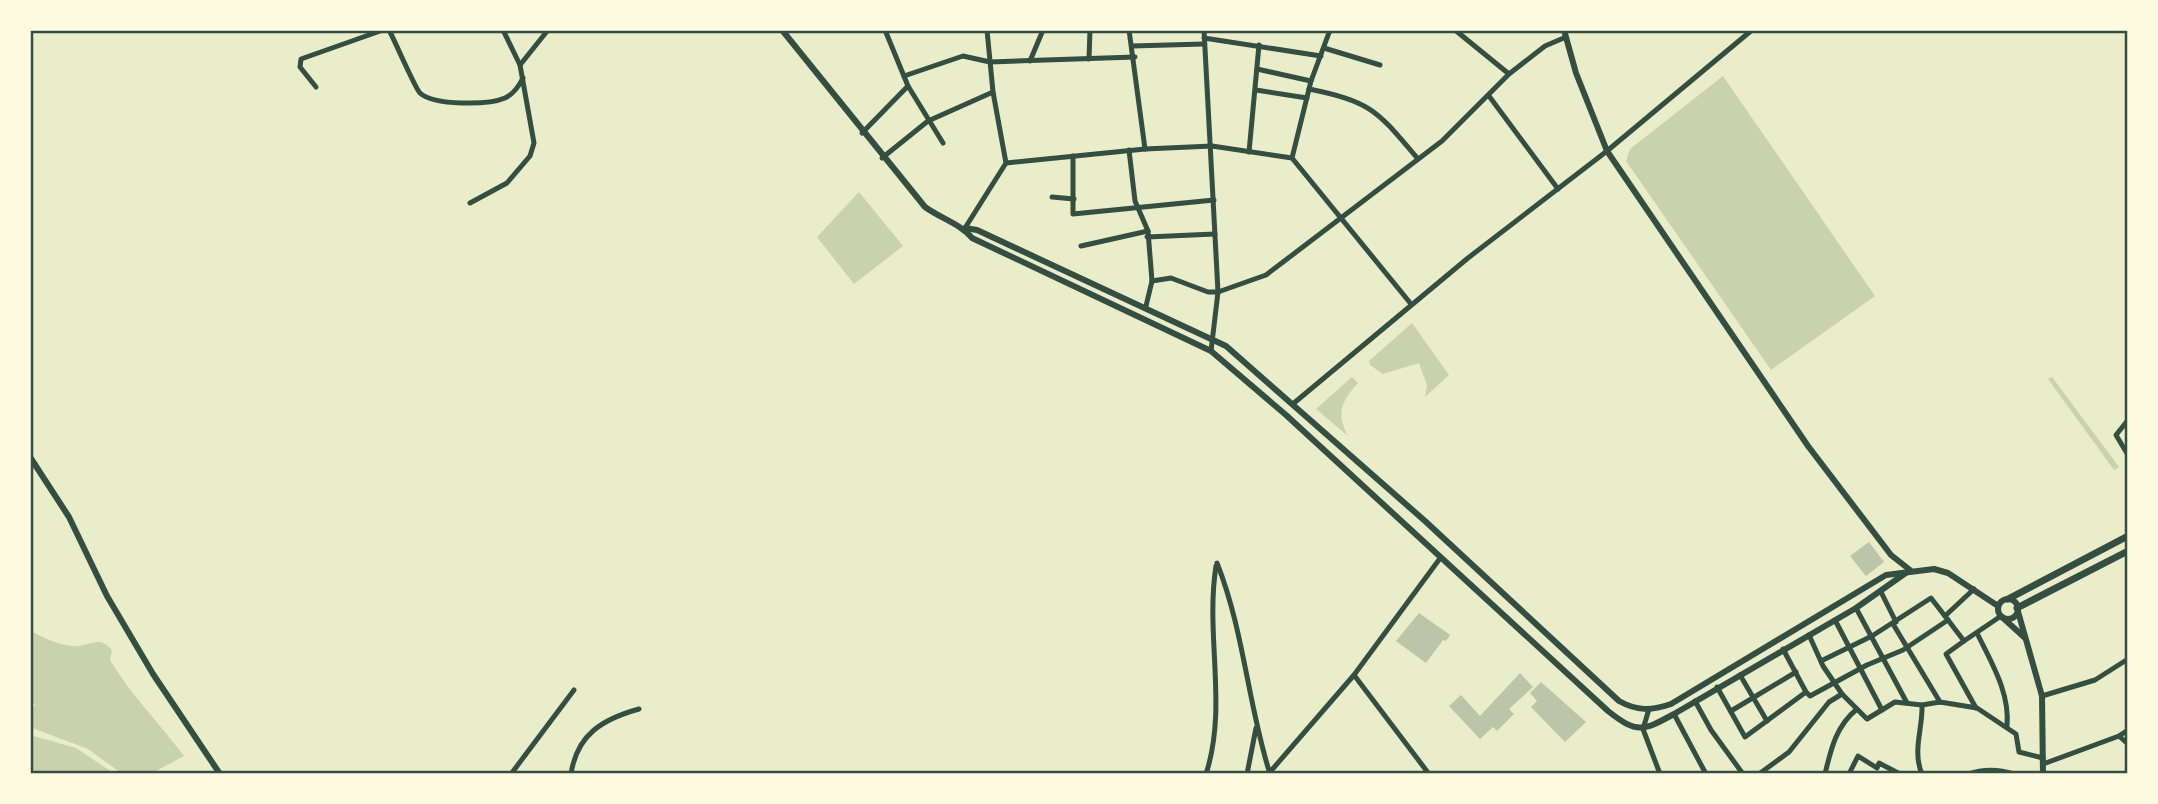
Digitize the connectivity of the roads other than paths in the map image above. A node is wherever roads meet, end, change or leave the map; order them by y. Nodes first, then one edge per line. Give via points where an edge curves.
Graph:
1 (383, 30) edge
2 (389, 30) edge
3 (503, 30) edge
4 (548, 30) edge
5 (782, 30) edge
6 (885, 30) edge
7 (987, 30) edge
8 (1043, 30) edge
9 (1090, 30) edge
10 (1129, 30) edge
11 (1204, 30) edge
12 (1330, 30) edge
13 (1455, 30) edge
14 (1752, 30) edge
15 (1565, 33) edge
16 (1204, 41) junction
17 (1259, 45) junction
18 (1132, 46) junction
19 (1324, 48) junction
20 (1321, 56) junction
21 (1135, 57) junction
22 (1089, 59) junction
23 (1030, 61) junction
24 (990, 62) junction
25 (520, 65) junction
26 (1380, 65) dead end
27 (1257, 69) junction
28 (1509, 74) junction
29 (904, 76) junction
30 (523, 78) junction
31 (1311, 81) junction
32 (908, 86) junction
33 (316, 87) dead end
34 (1309, 89) junction
35 (1256, 90) junction
36 (993, 92) junction
37 (1489, 96) junction
38 (1307, 98) junction
39 (928, 121) junction
40 (862, 132) junction
41 (943, 143) dead end
42 (1212, 146) junction
43 (1145, 149) junction
44 (1129, 150) junction
45 (1607, 151) junction
46 (1248, 152) junction
47 (1073, 156) junction
48 (882, 158) junction
49 (1292, 158) junction
50 (1418, 159) junction
51 (1006, 163) junction
52 (1558, 189) junction
53 (1052, 197) dead end
54 (1074, 199) junction
55 (1214, 200) junction
56 (470, 203) dead end
57 (1140, 207) junction
58 (1340, 219) junction
59 (965, 228) junction
60 (1148, 234) junction
61 (1215, 234) junction
62 (1081, 246) dead end
63 (1152, 281) junction
64 (1218, 292) junction
65 (1411, 304) junction
66 (1146, 306) junction
67 (1213, 338) junction
68 (1211, 351) junction
69 (1294, 403) junction
70 (2128, 420) edge
71 (2128, 455) edge
72 (30, 457) edge
73 (2128, 536) edge
74 (2128, 551) edge
75 (1441, 557) junction
76 (1910, 570) junction
77 (1973, 589) junction
78 (1881, 592) junction
79 (2008, 599) junction
80 (1998, 606) junction
81 (1856, 608) junction
82 (2017, 608) junction
83 (2001, 617) junction
84 (1946, 618) junction
85 (1835, 620) junction
86 (1894, 623) junction
87 (1809, 635) junction
88 (1978, 635) junction
89 (1872, 636) junction
90 (2027, 639) junction
91 (1964, 641) junction
92 (1848, 648) junction
93 (1906, 648) junction
94 (1783, 649) junction
95 (1884, 658) junction
96 (2128, 659) edge
97 (1821, 661) junction
98 (1861, 668) junction
99 (1796, 672) junction
100 (1354, 675) junction
101 (1740, 675) junction
102 (1833, 681) junction
103 (1717, 687) junction
104 (573, 691) dead end
105 (1806, 692) junction
106 (1842, 694) junction
107 (2042, 696) junction
108 (1754, 697) junction
109 (1695, 701) junction
110 (1940, 702) junction
111 (1908, 703) junction
112 (1922, 705) junction
113 (1977, 708) junction
114 (639, 709) dead end
115 (1649, 709) junction
116 (1857, 709) junction
117 (1882, 710) junction
118 (1731, 711) junction
119 (1674, 714) junction
120 (1257, 721) junction
121 (1767, 721) junction
122 (2007, 727) junction
123 (1643, 729) junction
124 (2128, 730) edge
125 (2119, 736) junction
126 (2128, 744) edge
127 (2043, 761) junction
128 (1875, 771) edge
129 (1270, 773) edge
130 (220, 774) edge
131 (511, 774) edge
132 (571, 774) edge
133 (1206, 774) edge
134 (1247, 774) edge
135 (1429, 774) edge
136 (1660, 774) edge
137 (1706, 774) edge
138 (1743, 774) edge
139 (1759, 774) edge
140 (1825, 774) edge
141 (1849, 774) edge
142 (1899, 774) edge
143 (1922, 774) edge
144 (1968, 774) edge
145 (2014, 774) edge
146 (2043, 774) edge

1 - 33 street via 301,58 300,67
2 - 30 street via 417,89 429,98 483,103 506,98
3 - 25 street
4 - 25 street
5 - 40 street
6 - 29 street
7 - 24 street
8 - 23 street
9 - 22 street
10 - 18 street
11 - 16 street
12 - 19 street
13 - 28 street
14 - 45 street
15 - 28 street
15 - 45 street
16 - 17 street
16 - 18 street
16 - 42 street
17 - 20 street
17 - 27 street
18 - 21 street
19 - 20 street
19 - 26 street
20 - 31 street
21 - 22 street
21 - 43 street
22 - 23 street
23 - 24 street
24 - 29 street via 963,56
24 - 36 street
25 - 30 street
27 - 31 street
27 - 35 street
28 - 37 street
29 - 32 street
30 - 56 street via 534,143 530,156 507,183
31 - 34 street
32 - 39 street
32 - 40 street
34 - 38 street
34 - 50 street via 1351,97 1375,111
35 - 38 street
35 - 46 street
36 - 39 street
36 - 51 street
37 - 50 street
37 - 52 street
38 - 49 street
39 - 41 street
39 - 48 street
40 - 48 street
42 - 43 street
42 - 46 street
42 - 55 street
43 - 44 street
44 - 47 street
44 - 57 street via 1135,201
45 - 52 street
45 - 76 street via 1808,446 1891,555
46 - 49 street
47 - 51 street
47 - 54 street
48 - 59 street via 925,207 946,222
49 - 58 street
50 - 58 street
51 - 59 street
52 - 65 street
53 - 54 street
54 - 57 street via 1073,214
55 - 57 street
55 - 61 street
57 - 60 street
58 - 64 street via 1266,275
58 - 65 street
59 - 66 street
59 - 68 street via 972,238
60 - 61 street
60 - 62 street
60 - 63 street
61 - 64 street
63 - 64 street via 1171,278
63 - 66 street
64 - 67 street
65 - 69 street
66 - 67 street
67 - 68 street
67 - 69 street
68 - 75 street
69 - 115 street via 1619,701 1633,709
70 - 71 street via 2116,435
72 - 130 street via 69,517 107,596 153,674
73 - 79 main road
74 - 82 main road
75 - 100 street
75 - 123 street via 1608,711 1628,727
76 - 77 street via 1941,571
76 - 78 street
76 - 115 street via 1886,575 1671,704
77 - 80 street
77 - 84 street
78 - 81 street
78 - 86 street
79 - 80 street
79 - 82 street
80 - 83 street
81 - 85 street
81 - 89 street
82 - 83 street via 2013,617
82 - 90 street
83 - 88 street
83 - 90 street
84 - 86 street via 1931,598
84 - 91 street
84 - 93 street
85 - 87 street
85 - 92 street
86 - 89 street
86 - 93 street
87 - 94 street
87 - 97 street
88 - 91 street
88 - 122 street via 2009,708
89 - 92 street
89 - 95 street
90 - 107 street
91 - 113 street via 1946,654
92 - 97 street
92 - 98 street
93 - 95 street
93 - 110 street
94 - 99 street
94 - 101 street
95 - 98 street
95 - 111 street
96 - 107 street via 2095,680
97 - 102 street
98 - 102 street
98 - 117 street
99 - 105 street
99 - 108 street
100 - 129 street
100 - 135 street
101 - 103 street
101 - 108 street
102 - 105 street via 1810,696
102 - 106 street
103 - 109 street
103 - 118 street
104 - 131 street
105 - 121 street
106 - 116 street
106 - 139 street via 1829,702 1789,752
107 - 127 street
108 - 118 street
108 - 121 street
109 - 119 street
109 - 138 street
110 - 112 street
110 - 113 street
111 - 112 street
111 - 117 street via 1895,702
112 - 143 street via 1917,738
113 - 122 street
114 - 132 street via 614,716 590,731 573,760
115 - 123 street
116 - 117 street via 1867,719
116 - 140 street via 1843,720
118 - 121 street via 1745,737
119 - 123 street
119 - 137 street
120 - 129 street
120 - 133 street via 1217,563 1211,599 1217,677 1214,749
120 - 134 street
122 - 127 street via 2016,734 2019,752
123 - 136 street
124 - 125 street
125 - 126 street
125 - 127 street
127 - 146 street
128 - 141 street via 1858,757
128 - 142 street via 1879,763
144 - 145 street via 1991,770

